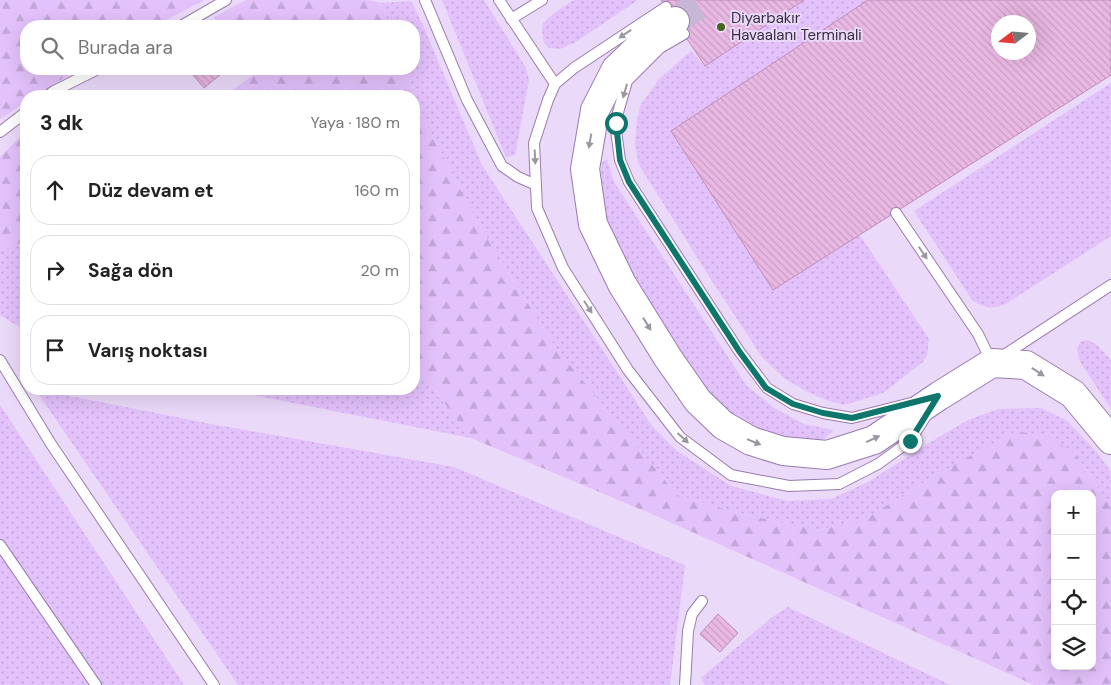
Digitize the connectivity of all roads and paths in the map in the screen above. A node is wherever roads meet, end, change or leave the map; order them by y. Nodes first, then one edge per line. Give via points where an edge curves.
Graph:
1 (226, 0) edge
2 (425, 0) edge
3 (499, 0) edge
4 (542, 0) edge
5 (191, 20) edge
6 (511, 20) junction
7 (675, 21) junction
8 (86, 75) edge
9 (555, 84) junction
10 (56, 90) edge
11 (20, 117) edge
12 (0, 132) edge
13 (536, 185) junction
14 (896, 213) dead end
15 (1111, 285) edge
16 (0, 360) edge
17 (992, 363) junction
18 (20, 392) edge
19 (22, 395) edge
20 (938, 396) junction
21 (1111, 440) edge
22 (0, 545) edge
23 (702, 602) dead end
24 (96, 685) edge
25 (214, 685) edge
26 (685, 685) edge

1 - 5 lane
2 - 13 lane via 467,100 502,166
3 - 6 lane
4 - 6 lane
6 - 9 lane
7 -> 9 lane via 574,68
7 -> 20 lane via 660,48 627,82 616,123 620,160 629,182 739,351 766,388 793,404 823,413 852,418
7 -> 20 main road via 642,44 616,69 596,110 585,169 592,224 622,284 698,401 723,425 751,441 783,451 827,455 874,440
8 - 10 lane
9 -> 13 lane via 534,143
11 - 12 lane
13 -> 20 lane via 537,208 564,268 628,370 680,437 731,474 789,486 839,484 878,464 910,441
14 -> 17 lane via 978,334
15 - 17 lane
16 - 18 lane
17 - 20 main road
17 -> 21 main road via 1026,365 1073,394
19 - 25 lane
22 - 24 lane
23 - 26 lane via 692,614 688,631

